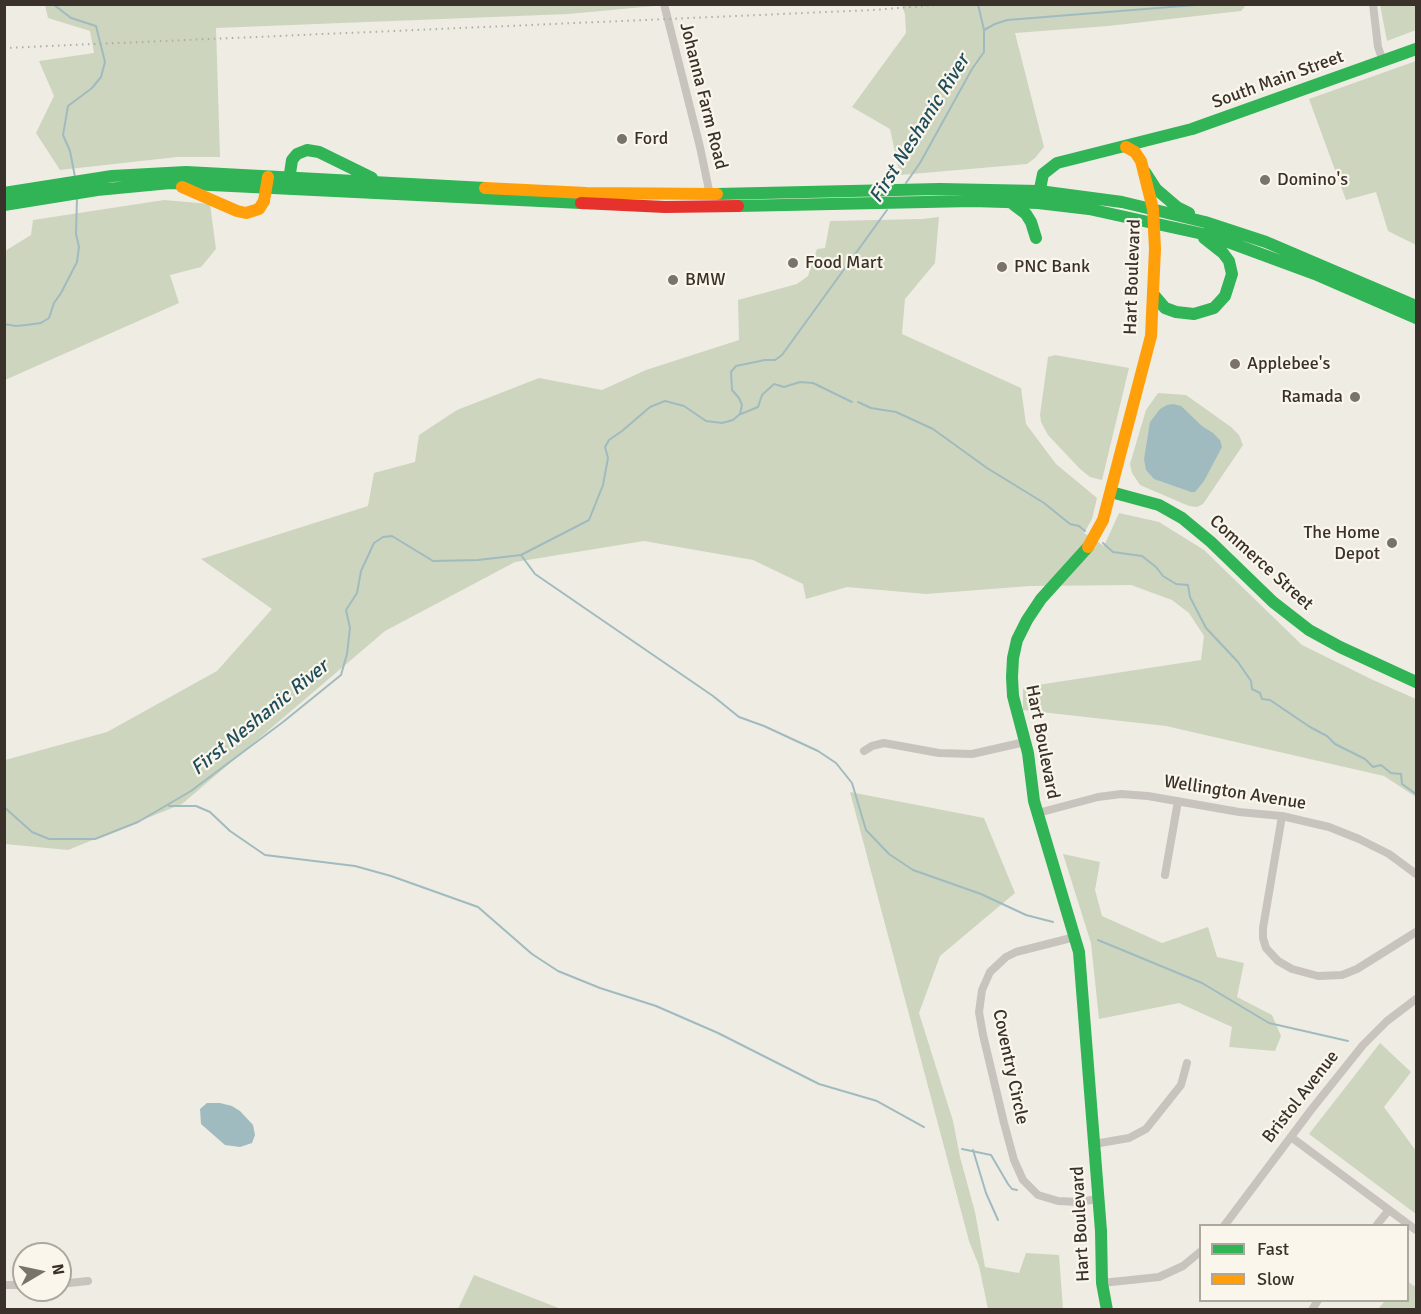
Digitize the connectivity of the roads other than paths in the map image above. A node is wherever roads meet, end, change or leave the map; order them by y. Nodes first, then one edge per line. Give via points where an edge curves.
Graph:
1 (664, 4) edge
2 (1373, 4) edge
3 (1416, 49) edge
4 (1383, 61) junction
5 (1150, 141) junction
6 (1126, 147) junction
7 (1143, 167) junction
8 (268, 181) junction
9 (289, 182) junction
10 (380, 182) junction
11 (170, 183) junction
12 (82, 186) junction
13 (65, 189) junction
14 (4, 193) edge
15 (710, 195) junction
16 (915, 196) junction
17 (881, 197) junction
18 (1038, 197) junction
19 (1010, 202) junction
20 (4, 205) edge
21 (1153, 209) junction
22 (1155, 222) junction
23 (1205, 222) junction
24 (1191, 231) junction
25 (1036, 238) dead end
26 (1153, 294) junction
27 (1416, 306) edge
28 (1416, 318) edge
29 (1111, 492) junction
30 (1416, 682) edge
31 (1025, 741) junction
32 (864, 751) dead end
33 (1178, 801) junction
34 (1038, 813) junction
35 (1282, 816) junction
36 (1416, 874) edge
37 (1165, 875) dead end
38 (1416, 932) edge
39 (1075, 938) junction
40 (1416, 999) edge
41 (1187, 1064) dead end
42 (1291, 1137) junction
43 (1094, 1144) junction
44 (1098, 1199) junction
45 (1388, 1210) junction
46 (1226, 1224) edge
47 (1378, 1224) edge
48 (1408, 1224) edge
49 (1199, 1253) edge
50 (88, 1281) dead end
51 (72, 1283) edge
52 (1102, 1283) junction
53 (1107, 1310) edge

1 - 15 street, Johanna Farm Road
2 - 4 street
3 - 4 main road, South Main Street
4 - 5 main road, South Main Street
5 - 6 main road, South Main Street
5 - 7 main road via 1144,150
6 - 7 main road via 1135,152
6 - 18 main road, South Main Street via 1052,165 1042,174
7 - 21 main road
7 - 23 main road via 1156,189 1177,207
8 - 9 main road
8 - 11 main road
8 - 11 main road via 264,201 259,208 246,213
8 - 12 main road via 162,172 120,175
9 - 10 main road
9 - 10 main road via 294,156 311,150
9 - 17 main road via 682,207
10 - 15 main road
11 - 12 main road
12 - 13 main road
13 - 14 main road
13 - 20 main road
15 - 17 main road
16 - 17 main road
16 - 18 main road via 964,189
16 - 19 main road
18 - 19 main road
18 - 21 main road via 1122,202
18 - 22 main road
19 - 25 main road via 1026,214
21 - 22 main road, Hart Boulevard
21 - 23 main road
22 - 24 main road
22 - 26 main road, Hart Boulevard
23 - 27 main road via 1266,242
24 - 26 main road via 1212,243 1229,261 1232,274 1225,296 1214,308 1194,314 1165,308
24 - 28 main road via 1274,258
26 - 29 main road, Hart Boulevard via 1151,336
29 - 30 main road, Commerce Street via 1159,505 1182,518 1309,630
29 - 31 main road, Hart Boulevard via 1090,545 1035,607 1017,640 1011,676
31 - 32 street via 972,754 939,753 884,743
31 - 34 main road, Hart Boulevard
33 - 34 street, Wellington Avenue via 1121,794
33 - 35 street, Wellington Avenue
33 - 37 street
34 - 39 main road, Hart Boulevard
35 - 36 street, Wellington Avenue via 1359,839
35 - 38 street via 1263,928 1266,948 1278,961 1318,976 1342,975
39 - 43 main road, Hart Boulevard via 1081,969
39 - 44 street, Coventry Circle via 1006,957 990,972 979,1012 1004,1123 1023,1180 1048,1199
40 - 42 street, Bristol Avenue via 1374,1032
41 - 43 street via 1181,1085 1146,1129 1129,1138
42 - 45 street
42 - 46 street, Bristol Avenue
43 - 44 main road, Hart Boulevard
44 - 52 main road, Hart Boulevard
45 - 47 street
45 - 48 street
49 - 52 street via 1183,1266 1159,1277
50 - 51 street
52 - 53 main road, Hart Boulevard

